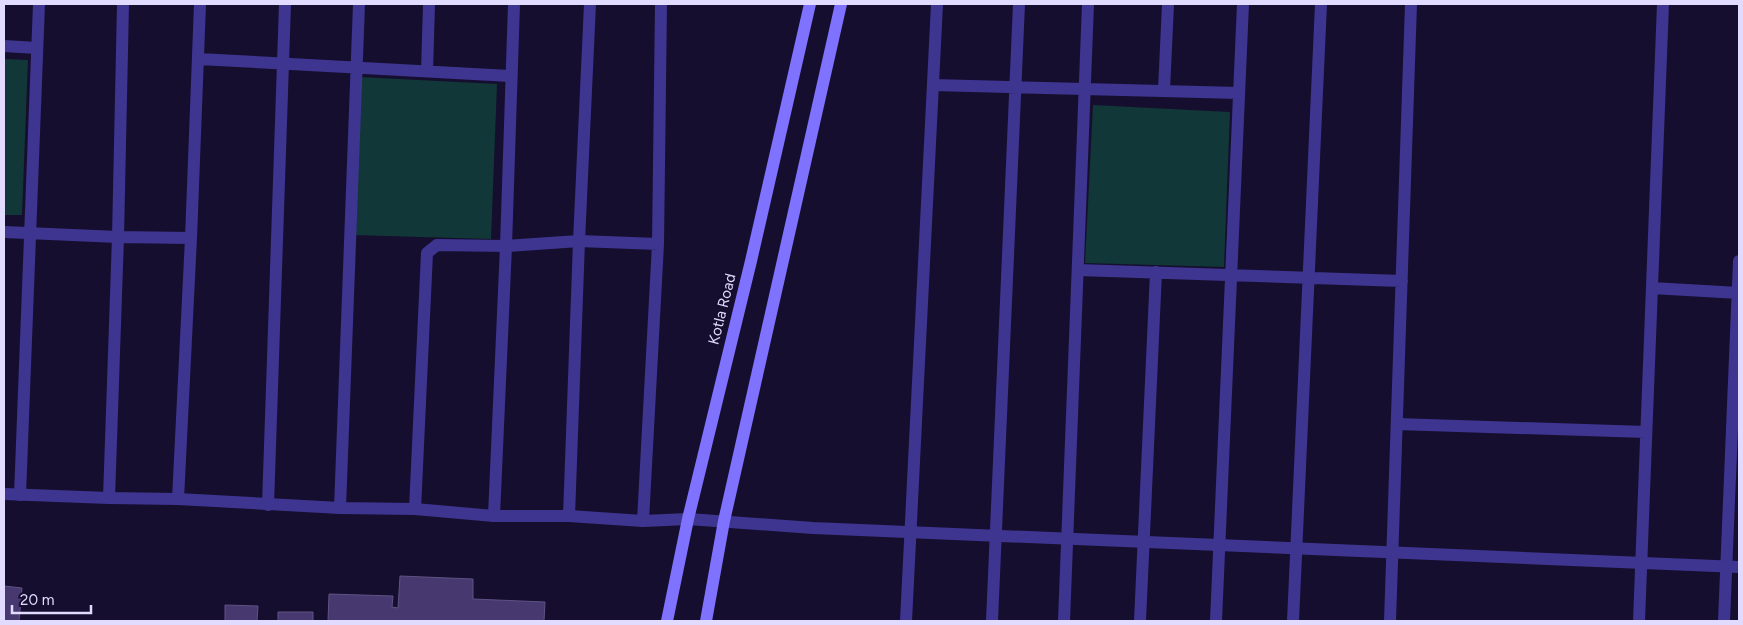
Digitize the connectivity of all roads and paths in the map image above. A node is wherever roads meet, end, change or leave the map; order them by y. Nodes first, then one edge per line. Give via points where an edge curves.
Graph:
1 (39, 4) edge
2 (123, 4) edge
3 (200, 4) edge
4 (285, 4) edge
5 (359, 4) edge
6 (428, 4) edge
7 (514, 4) edge
8 (590, 4) edge
9 (661, 4) edge
10 (810, 4) edge
11 (841, 4) edge
12 (937, 4) edge
13 (1019, 4) edge
14 (1088, 4) edge
15 (1168, 4) edge
16 (1243, 4) edge
17 (1321, 4) edge
18 (1411, 4) edge
19 (1663, 4) edge
20 (4, 46) edge
21 (37, 48) junction
22 (199, 59) junction
23 (283, 64) junction
24 (356, 68) junction
25 (427, 71) junction
26 (511, 76) junction
27 (932, 85) junction
28 (1015, 87) junction
29 (1085, 88) junction
30 (1164, 90) junction
31 (1239, 93) junction
32 (4, 232) edge
33 (29, 233) junction
34 (118, 237) junction
35 (191, 238) junction
36 (579, 240) junction
37 (658, 244) junction
38 (506, 246) junction
39 (1739, 261) edge
40 (1078, 270) junction
41 (1156, 272) junction
42 (1232, 274) junction
43 (1308, 277) junction
44 (1402, 281) junction
45 (1652, 288) junction
46 (1739, 293) edge
47 (1397, 424) junction
48 (1646, 432) junction
49 (4, 494) edge
50 (20, 495) junction
51 (109, 498) junction
52 (178, 499) junction
53 (268, 505) junction
54 (340, 508) junction
55 (416, 509) junction
56 (494, 516) junction
57 (569, 516) junction
58 (688, 519) junction
59 (643, 521) junction
60 (724, 522) junction
61 (910, 532) junction
62 (996, 535) junction
63 (1068, 539) junction
64 (1144, 542) junction
65 (1220, 545) junction
66 (1297, 548) junction
67 (1394, 552) junction
68 (1641, 563) junction
69 (1733, 566) edge
70 (668, 621) edge
71 (706, 621) edge
72 (906, 621) edge
73 (992, 621) edge
74 (1064, 621) edge
75 (1140, 621) edge
76 (1216, 621) edge
77 (1294, 621) edge
78 (1390, 621) edge
79 (1638, 621) edge
80 (1724, 621) edge

1 - 21 street
2 - 34 street
3 - 22 street
4 - 23 street
5 - 24 street
6 - 25 street
7 - 26 street
8 - 36 street
9 - 37 street
10 - 58 main road, Kotla Road
11 - 60 main road
12 - 27 street
13 - 28 street
14 - 29 street
15 - 30 street
16 - 31 street
17 - 43 street
18 - 44 street
19 - 45 street
20 - 21 street
21 - 33 street
22 - 23 street
22 - 35 street
23 - 24 street
23 - 53 street
24 - 25 street
24 - 54 street
25 - 26 street
26 - 38 street
27 - 28 street
27 - 61 street
28 - 29 street
28 - 62 street
29 - 30 street
29 - 40 street
30 - 31 street
31 - 42 street
32 - 33 street
33 - 34 street
33 - 50 street
34 - 35 street
34 - 51 street
35 - 52 street
36 - 37 street
36 - 38 street
36 - 57 street
37 - 59 street
38 - 55 street via 437,245 427,253
38 - 56 street
39 - 46 street
40 - 41 street
40 - 63 street
41 - 42 street
41 - 64 street
42 - 43 street
42 - 65 street
43 - 44 street
43 - 66 street
44 - 47 street
45 - 46 street
45 - 48 street
46 - 69 street
47 - 48 street
47 - 67 street
48 - 68 street
49 - 50 street
50 - 51 street
51 - 52 street
52 - 53 street
53 - 54 street
54 - 55 street
55 - 56 street
56 - 57 street
57 - 59 street
58 - 59 street
58 - 60 street
58 - 70 main road, Kotla Road
60 - 61 street
60 - 71 main road
61 - 62 street
61 - 72 street
62 - 63 street
62 - 73 street
63 - 64 street
63 - 74 street
64 - 65 street
64 - 75 street
65 - 66 street
65 - 76 street
66 - 67 street
66 - 77 street
67 - 68 street
67 - 78 street
68 - 69 street
68 - 79 street
69 - 80 street

